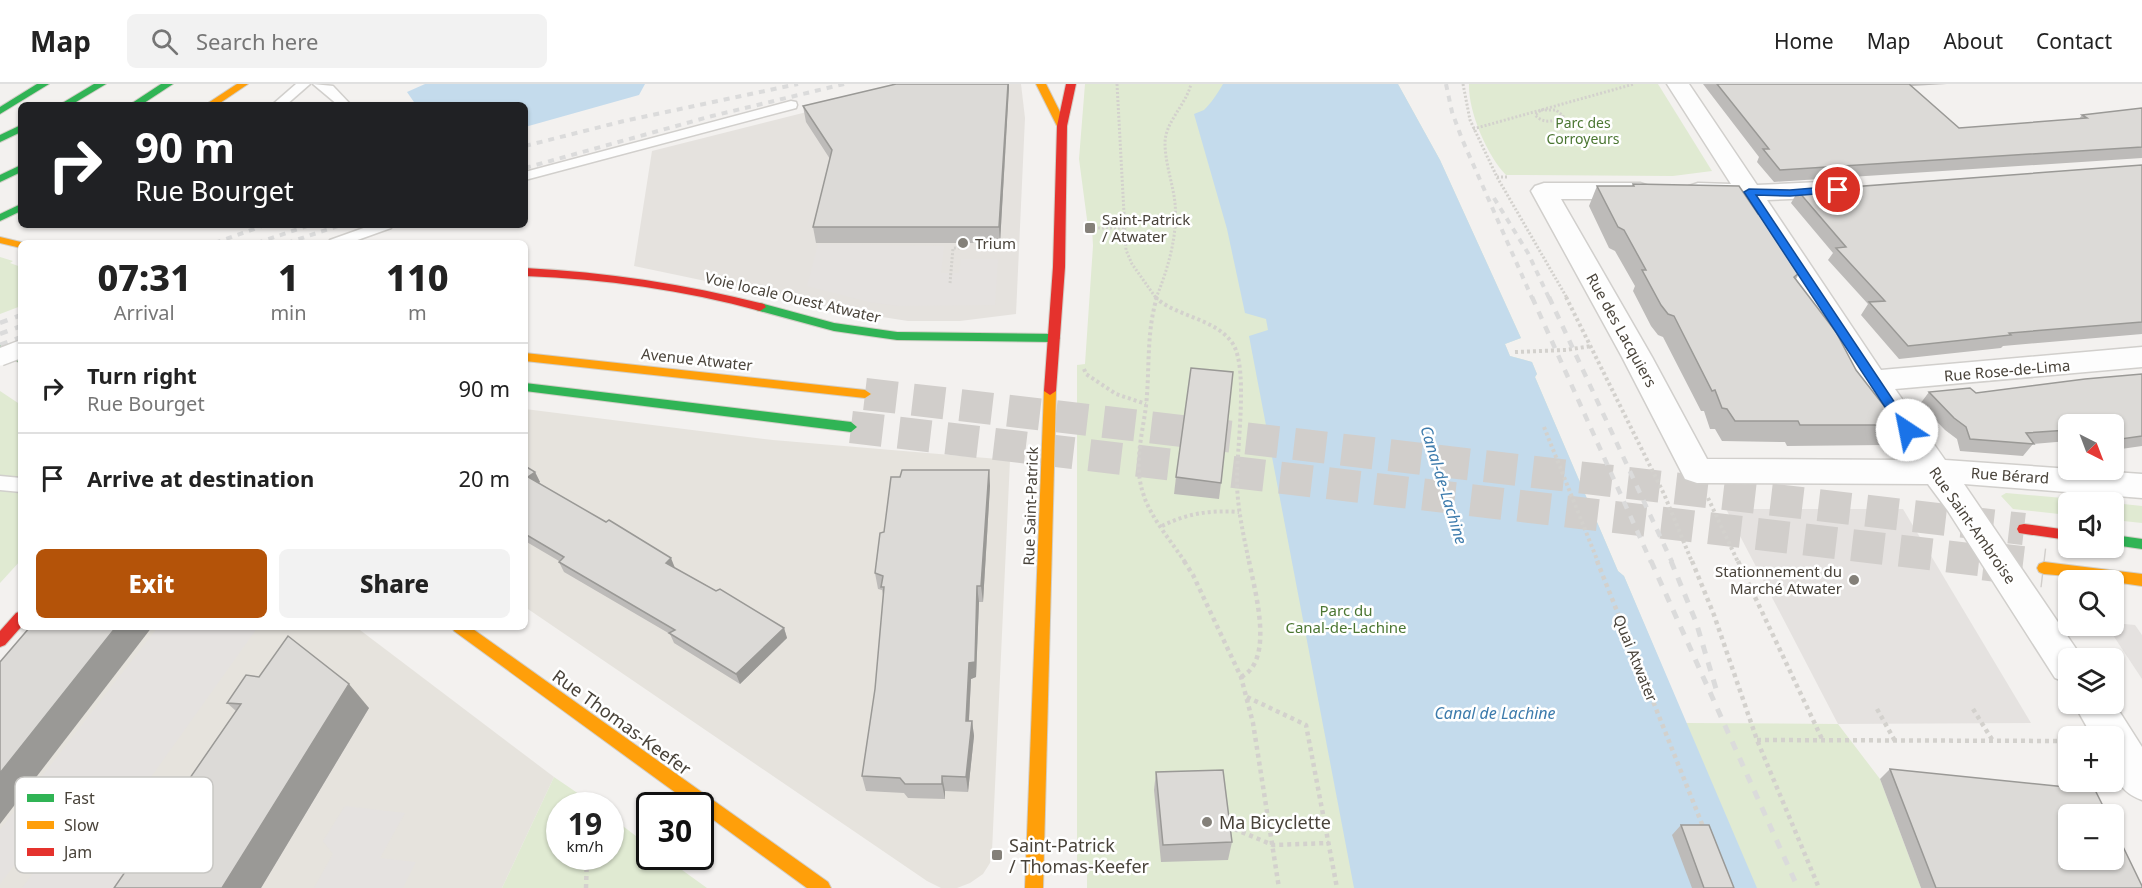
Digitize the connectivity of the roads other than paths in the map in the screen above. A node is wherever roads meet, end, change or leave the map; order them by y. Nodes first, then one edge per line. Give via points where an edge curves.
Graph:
1 (44, 84) edge
2 (101, 84) edge
3 (168, 84) edge
4 (243, 84) edge
5 (304, 84) edge
6 (319, 84) edge
7 (1041, 84) edge
8 (1071, 84) edge
9 (1678, 84) edge
10 (69, 102) edge
11 (139, 102) edge
12 (215, 102) edge
13 (282, 102) edge
14 (342, 102) edge
15 (791, 105) dead end
16 (0, 111) edge
17 (1062, 126) junction
18 (18, 130) edge
19 (0, 139) edge
20 (18, 170) edge
21 (528, 175) edge
22 (1, 179) edge
23 (1861, 188) edge
24 (1749, 192) junction
25 (18, 209) edge
26 (0, 218) edge
27 (378, 228) edge
28 (0, 240) edge
29 (344, 240) edge
30 (18, 244) edge
31 (528, 272) edge
32 (1054, 338) junction
33 (0, 348) edge
34 (18, 350) edge
35 (0, 357) edge
36 (528, 357) edge
37 (2142, 357) edge
38 (18, 358) edge
39 (1873, 381) junction
40 (528, 387) edge
41 (865, 394) tunnel mouth
42 (851, 427) tunnel mouth
43 (1937, 472) junction
44 (1701, 482) joint
45 (0, 483) edge
46 (18, 484) edge
47 (2142, 486) edge
48 (2024, 529) tunnel mouth
49 (2058, 534) edge
50 (2124, 541) edge
51 (2142, 544) edge
52 (2044, 568) tunnel mouth
53 (2142, 580) edge
54 (18, 620) edge
55 (463, 630) edge
56 (0, 641) edge
57 (2058, 652) edge
58 (2100, 714) edge
59 (2140, 775) edge
60 (822, 888) edge
61 (1034, 888) edge

1 - 16 main road
2 - 10 main road
3 - 11 main road
4 - 12 main road
5 - 13 lane
6 - 14 lane
7 - 17 main road, Rue Saint-Patrick
8 - 17 main road, Rue Saint-Patrick
9 - 24 street, Rue Saint-Ambroise
15 - 21 lane
17 - 32 main road, Rue Saint-Patrick
18 - 19 main road
20 - 22 main road
23 - 24 street
24 - 39 street, Rue Saint-Ambroise
24 - 44 street, Rue des Lacquiers via 1544,191 1637,357
25 - 26 main road
27 - 29 lane
28 - 30 main road
31 - 32 main road, Voie locale Ouest Atwater via 644,282 880,335
32 - 61 main road, Rue Saint-Patrick
33 - 38 main road
34 - 35 lane, bridge
36 - 41 main road, Avenue Atwater
37 - 39 street, Rue Rose-de-Lima
39 - 43 street, Rue Saint-Ambroise
40 - 42 main road
43 - 44 street, Rue Bérard
43 - 47 street, Rue Bérard
43 - 57 street, Rue Saint-Ambroise
45 - 46 lane
48 - 49 main road
50 - 51 main road
52 - 53 main road
54 - 56 main road
55 - 60 main road, Rue Thomas-Keefer
58 - 59 street

